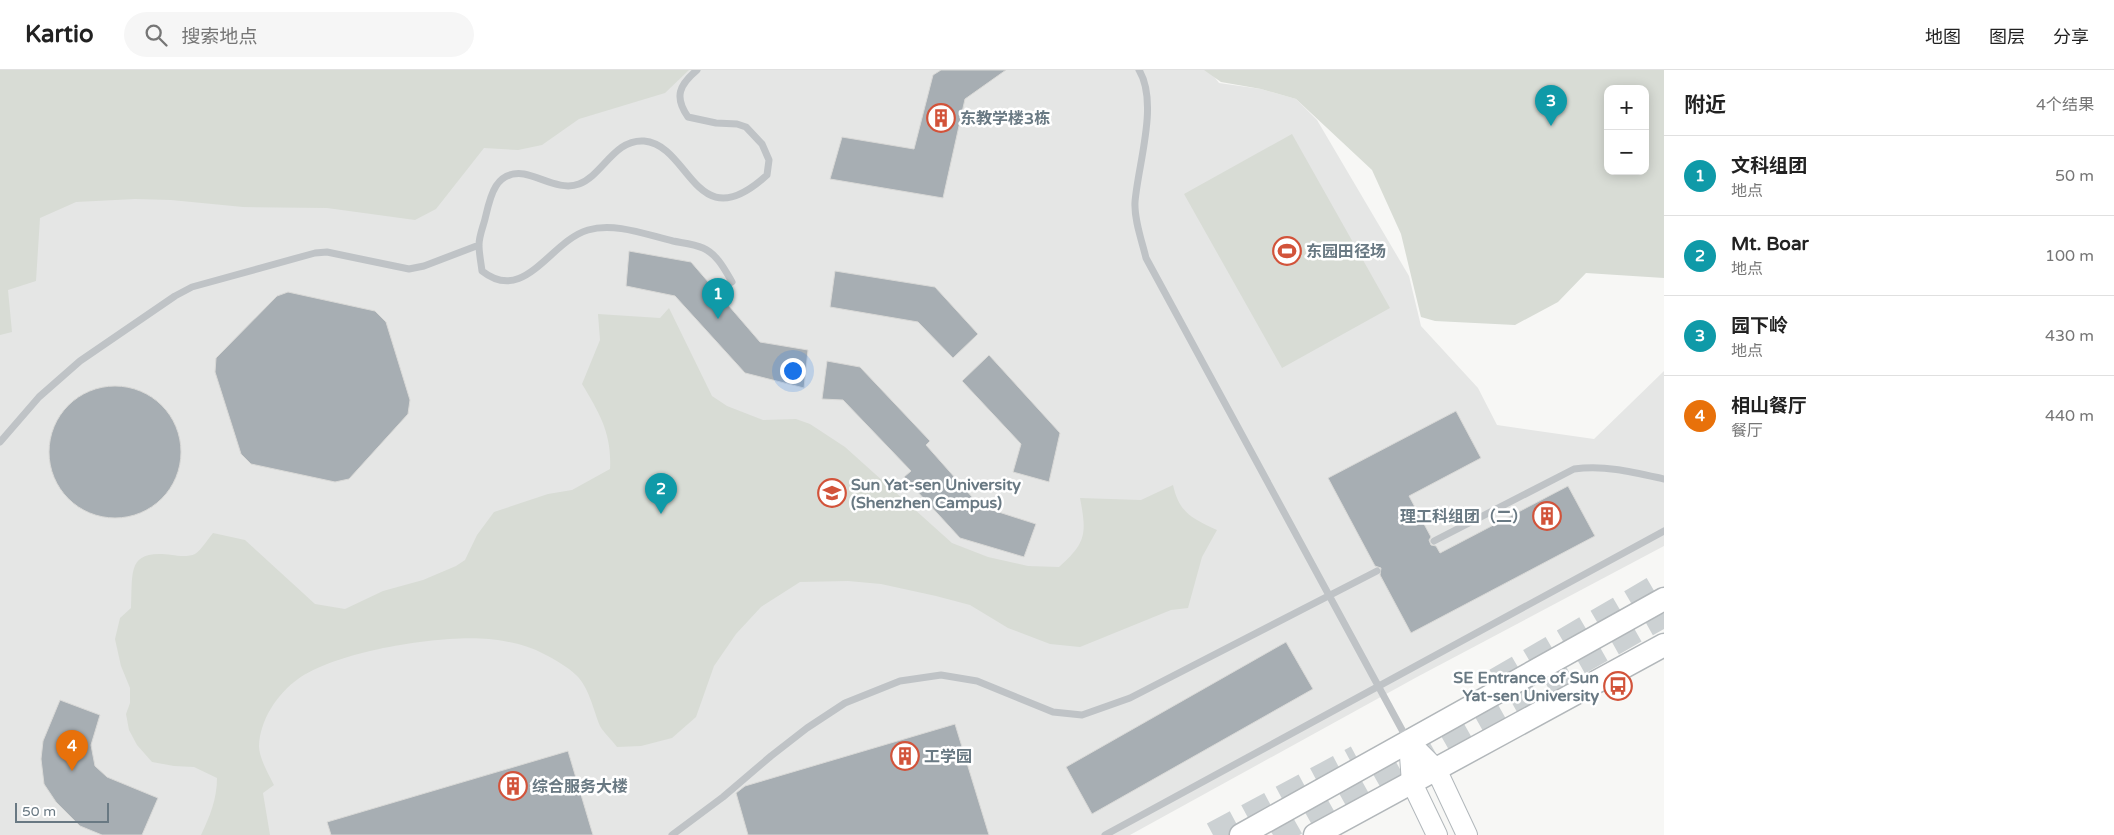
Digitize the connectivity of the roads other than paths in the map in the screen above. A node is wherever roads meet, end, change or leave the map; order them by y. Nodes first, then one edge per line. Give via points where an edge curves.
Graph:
1 (697, 70) edge
2 (1139, 70) edge
3 (479, 245) junction
4 (732, 282) dead end
5 (0, 442) edge
6 (1664, 478) edge
7 (1664, 531) edge
8 (1434, 541) dead end
9 (1378, 571) dead end
10 (1330, 594) junction
11 (1664, 599) edge
12 (1664, 646) edge
13 (1379, 685) junction
14 (1409, 742) junction
15 (1436, 769) junction
16 (1412, 783) junction
17 (672, 835) edge
18 (1105, 835) edge
19 (1241, 835) edge
20 (1315, 835) edge
21 (1436, 835) edge
22 (1466, 835) edge

1 - 3 lane via 679,94 681,107 688,117 737,124 755,134 762,144 769,160 767,175 750,191 732,197 706,192 689,178 668,152 643,141 620,149 579,184 557,184 522,174 500,179 491,192
2 - 10 lane via 1146,80 1148,102 1135,204 1146,258
3 - 4 lane via 482,271 493,280 506,282 521,279 586,230 617,228 704,248 722,264
3 - 5 lane via 409,269 327,252 315,253 192,287 80,361 39,397
6 - 8 lane via 1596,466 1574,469
7 - 13 lane
9 - 10 lane
10 - 13 lane
10 - 17 lane via 1130,698 1082,715 1053,712 977,681 941,675 900,681 845,703 807,728
11 - 14 main road
12 - 15 main road
13 - 14 lane
13 - 18 lane
14 - 15 main road
14 - 16 main road
14 - 19 main road
15 - 16 main road
15 - 22 main road
16 - 20 main road
16 - 21 main road

